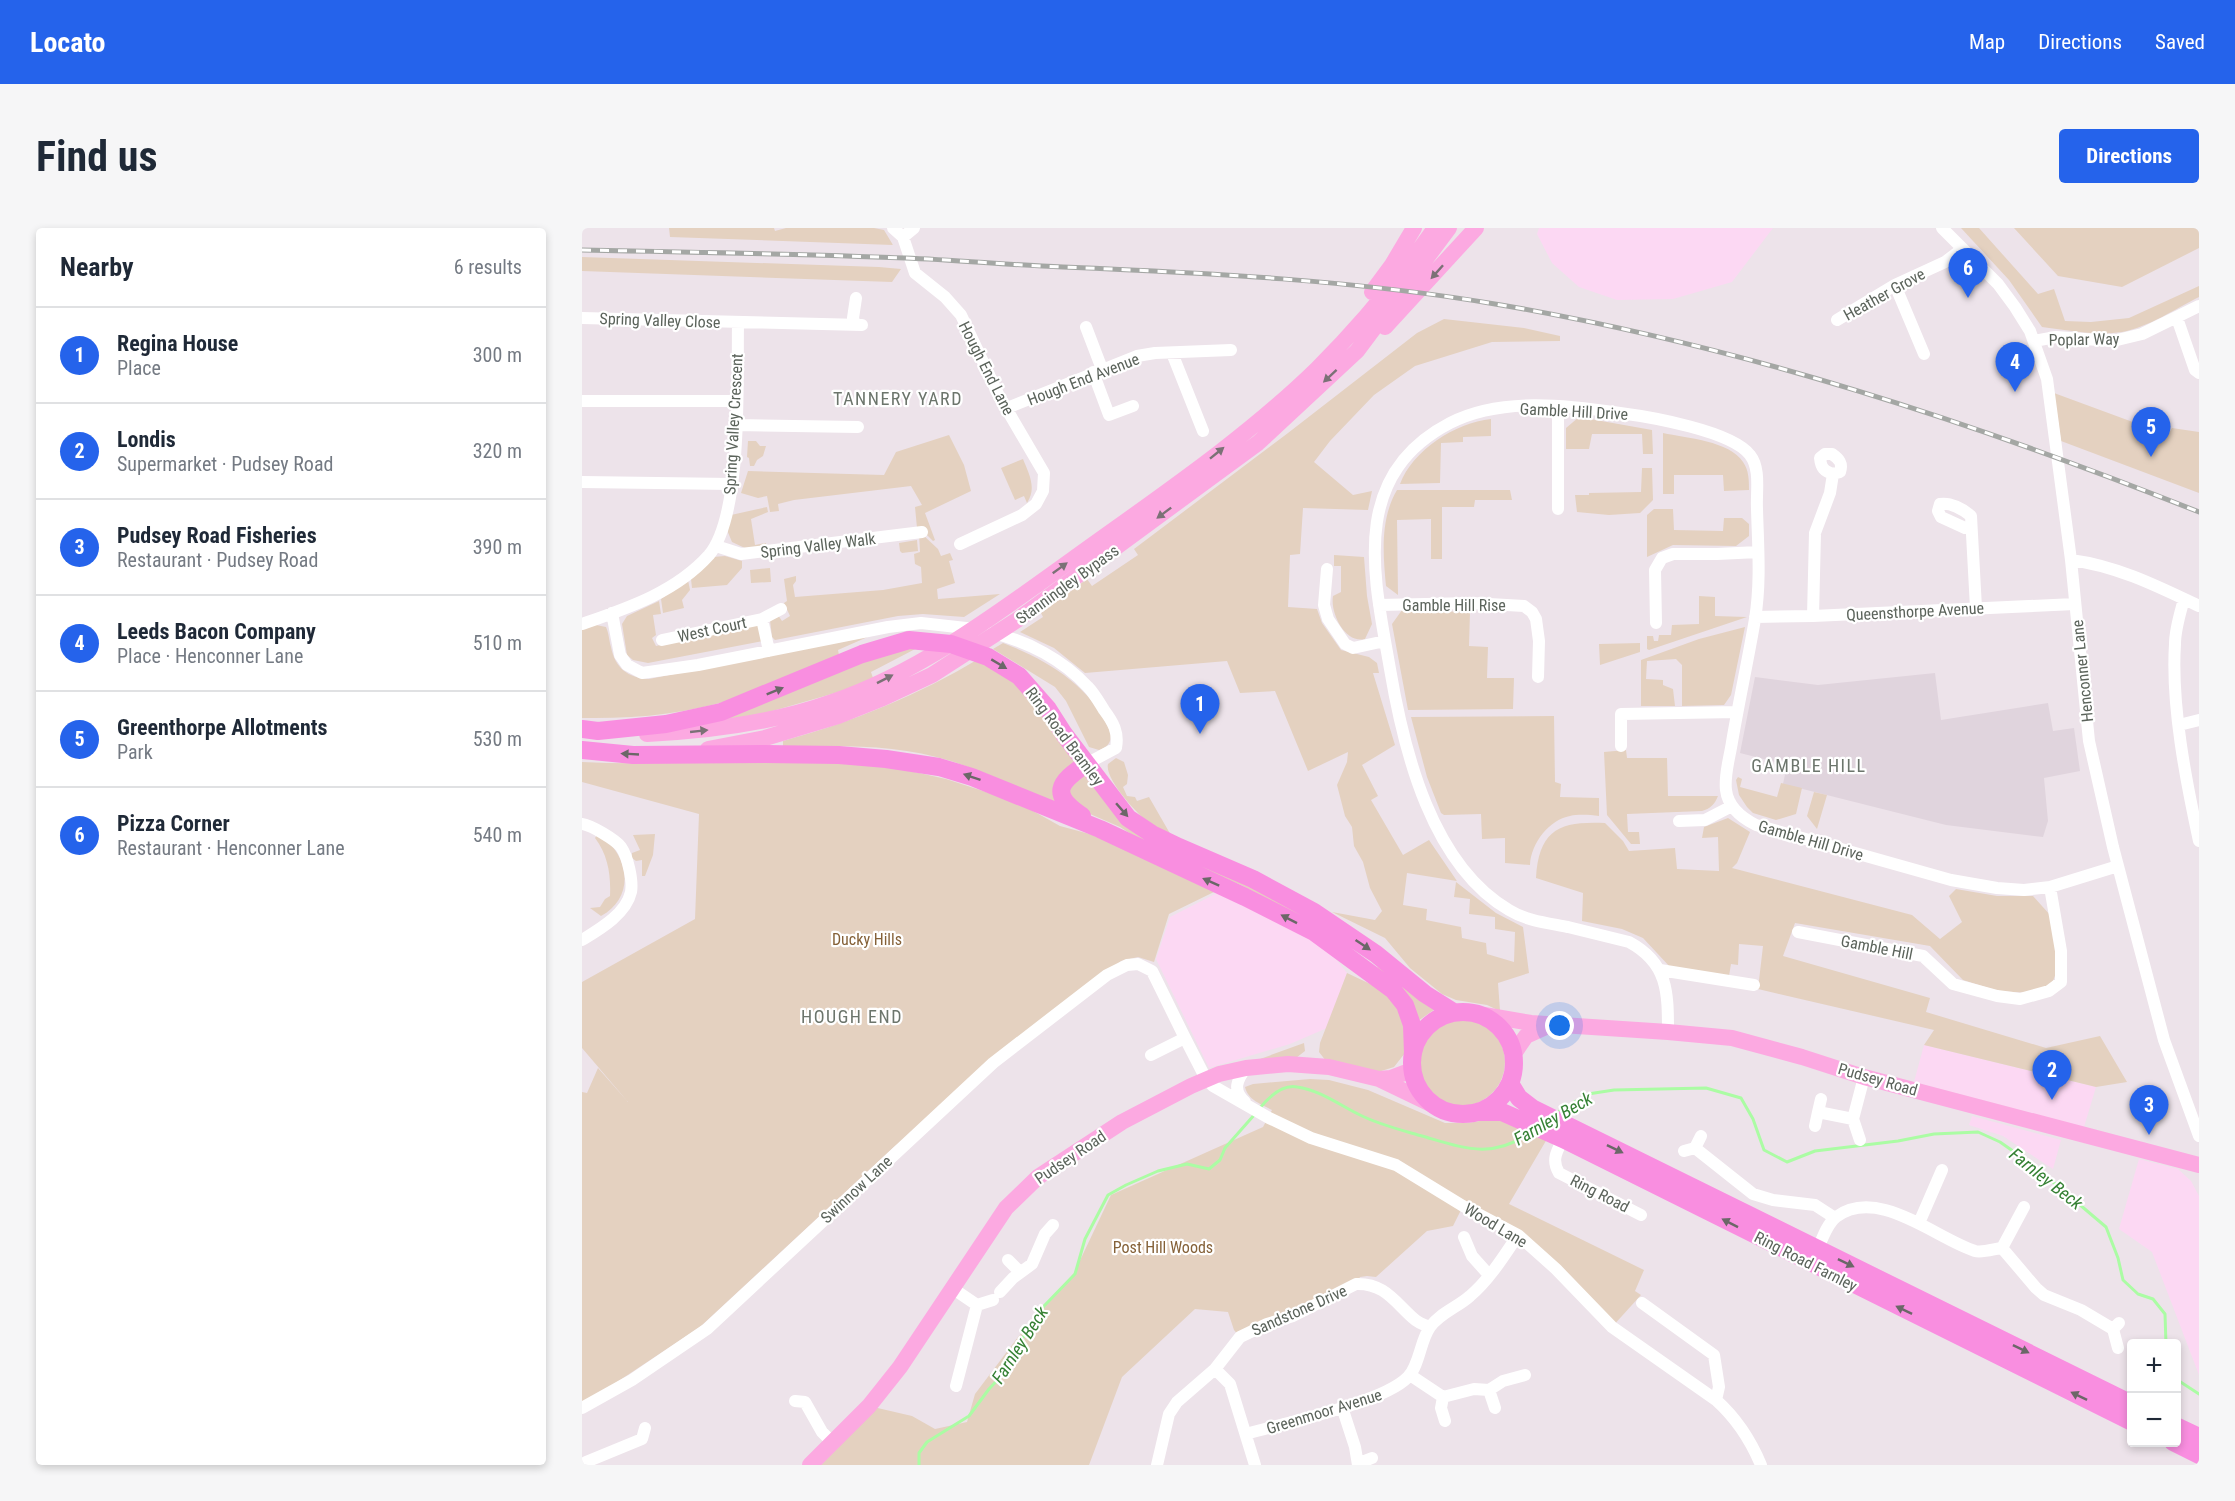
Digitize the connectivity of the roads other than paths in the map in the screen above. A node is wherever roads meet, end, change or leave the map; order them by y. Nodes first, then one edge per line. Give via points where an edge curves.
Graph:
1 (914, 228) edge
2 (1414, 228) edge
3 (1435, 228) edge
4 (1449, 228) edge
5 (1476, 228) edge
6 (1942, 228) edge
7 (898, 232) edge
8 (1962, 249) junction
9 (1895, 285) junction
10 (856, 298) dead end
11 (2199, 306) edge
12 (582, 318) edge
13 (2176, 318) junction
14 (1837, 320) dead end
15 (738, 322) junction
16 (1086, 327) dead end
17 (2034, 341) junction
18 (1231, 350) dead end
19 (1357, 351) junction
20 (1172, 353) junction
21 (1924, 354) dead end
22 (1317, 368) junction
23 (1098, 371) junction
24 (2199, 373) edge
25 (582, 401) edge
26 (736, 401) junction
27 (1134, 406) dead end
28 (1558, 406) junction
29 (1007, 408) junction
30 (736, 425) junction
31 (858, 427) dead end
32 (1203, 431) dead end
33 (1833, 474) dead end
34 (582, 482) edge
35 (732, 484) junction
36 (1558, 508) dead end
37 (1970, 526) dead end
38 (922, 532) dead end
39 (960, 544) dead end
40 (716, 546) junction
41 (1758, 552) junction
42 (2071, 560) junction
43 (1327, 569) dead end
44 (2184, 599) junction
45 (2075, 604) junction
46 (1379, 605) junction
47 (2199, 606) edge
48 (1976, 608) junction
49 (781, 609) dead end
50 (612, 613) junction
51 (1813, 616) junction
52 (1755, 617) junction
53 (762, 619) junction
54 (1656, 623) dead end
55 (582, 624) edge
56 (662, 640) dead end
57 (1385, 641) junction
58 (769, 651) junction
59 (1538, 677) dead end
60 (1737, 712) junction
61 (2199, 720) edge
62 (2179, 725) junction
63 (590, 730) edge
64 (1621, 746) dead end
65 (582, 750) edge
66 (678, 755) junction
67 (1086, 764) junction
68 (1732, 806) junction
69 (2196, 811) edge
70 (1679, 821) dead end
71 (582, 824) edge
72 (1100, 829) junction
73 (2199, 841) edge
74 (2118, 866) junction
75 (2050, 887) junction
76 (1798, 932) dead end
77 (582, 940) edge
78 (1660, 970) junction
79 (1754, 985) dead end
80 (1452, 1011) junction
81 (1484, 1015) junction
82 (1551, 1024) junction
83 (1668, 1032) junction
84 (1185, 1038) junction
85 (1151, 1054) dead end
86 (1513, 1055) junction
87 (1412, 1062) junction
88 (1246, 1068) junction
89 (1864, 1077) junction
90 (1206, 1079) junction
91 (1379, 1079) junction
92 (1511, 1085) junction
93 (1821, 1099) dead end
94 (1248, 1105) junction
95 (1433, 1105) junction
96 (1479, 1112) junction
97 (1818, 1112) junction
98 (1525, 1113) junction
99 (1853, 1119) junction
100 (1815, 1125) dead end
101 (1558, 1131) junction
102 (1701, 1136) dead end
103 (2199, 1136) edge
104 (1860, 1140) dead end
105 (1589, 1144) junction
106 (2199, 1165) edge
107 (1942, 1170) dead end
108 (2024, 1207) dead end
109 (1641, 1215) dead end
110 (1835, 1218) junction
111 (1919, 1224) junction
112 (1053, 1225) dead end
113 (1518, 1235) junction
114 (1464, 1237) dead end
115 (2002, 1248) junction
116 (1818, 1249) junction
117 (1008, 1260) dead end
118 (1020, 1272) junction
119 (1489, 1275) junction
120 (952, 1288) junction
121 (1642, 1304) dead end
122 (977, 1305) junction
123 (1430, 1327) junction
124 (2118, 1348) dead end
125 (1215, 1369) junction
126 (1410, 1375) junction
127 (1525, 1375) dead end
128 (956, 1386) dead end
129 (1489, 1390) junction
130 (1443, 1397) junction
131 (1716, 1400) junction
132 (795, 1401) dead end
133 (2127, 1402) edge
134 (1342, 1407) junction
135 (582, 1408) edge
136 (1495, 1408) dead end
137 (2127, 1419) edge
138 (1445, 1421) dead end
139 (645, 1428) dead end
140 (2181, 1428) edge
141 (1246, 1434) junction
142 (2199, 1437) edge
143 (832, 1442) junction
144 (2181, 1447) edge
145 (2199, 1455) edge
146 (1372, 1458) dead end
147 (585, 1459) edge
148 (1359, 1464) edge
149 (810, 1465) edge
150 (1157, 1465) edge
151 (1255, 1465) edge
152 (1761, 1465) edge

1 - 7 street
2 - 22 main road
3 - 22 main road, Stanningley Bypass via 1363,319
4 - 19 main road, Stanningley Bypass
5 -> 19 main road via 1394,319
6 - 8 street, Henconner Lane
7 - 29 street, Hough End Lane via 915,273 961,315
8 - 9 street, Heather Grove via 1945,262
8 - 17 street, Henconner Lane via 1998,284
9 - 14 street, Heather Grove
9 - 21 street
10 - 15 street, Spring Valley Close via 854,318 859,325
11 - 13 street, Poplar Way
12 - 15 street, Spring Valley Close
13 - 17 street, Poplar Way via 2142,334 2113,341 2056,337
13 - 24 street
15 - 26 street, Spring Valley Crescent
16 - 23 street
17 - 42 street, Henconner Lane via 2047,379
18 - 20 street, Hough End Avenue
19 -> 66 main road, Stanningley Bypass via 1258,443 1017,620 932,675 838,716 765,738
20 - 23 street, Hough End Avenue via 1137,356
20 - 32 street
63 -> 22 main road, Stanningley Bypass via 638,734 698,732 788,716 845,697 923,660 1012,602 1205,463
23 - 27 street via 1109,415
23 - 29 street, Hough End Avenue
25 - 26 street
26 - 30 street, Spring Valley Crescent
28 - 36 street
28 - 41 street, Gamble Hill Drive via 1640,415 1730,438 1749,452 1757,474
28 - 46 street, Gamble Hill Drive via 1478,412 1436,430 1415,447 1398,468 1379,508 1374,565
29 - 39 street, Hough End Lane via 1044,473 1043,491 1036,504 1022,515
30 - 31 street
30 - 35 street, Spring Valley Crescent
33 - 51 street via 1815,533
34 - 35 street
35 - 40 street, Spring Valley Crescent via 728,512
37 - 48 street
38 - 40 street, Spring Valley Walk via 741,554
40 - 50 street, Spring Valley Crescent via 708,556 682,571 664,592
41 - 52 street, Gamble Hill Drive
41 - 54 street via 1673,554 1662,558 1655,570
42 - 44 street via 2098,563
42 - 45 street, Henconner Lane
43 - 57 street via 1324,605 1328,619 1345,644 1353,648
44 - 47 street
44 - 62 street via 2175,644
45 - 48 street, Queensthorpe Avenue
45 - 74 street, Henconner Lane via 2089,741
46 - 57 street, Gamble Hill Drive
46 - 59 street, Gamble Hill Rise via 1524,606 1536,619
48 - 51 street, Queensthorpe Avenue
49 - 53 street, West Court
50 - 55 street, Spring Valley Crescent
50 - 58 street via 620,655 627,665 642,673
51 - 52 street, Queensthorpe Avenue
52 - 60 street, Gamble Hill Drive
53 - 56 street, West Court
53 - 58 street, West Court
57 - 78 street, Gamble Hill Drive via 1398,714 1418,782 1451,854 1471,881 1509,911 1527,918 1629,942
58 - 67 street via 921,623 972,628 1014,638 1054,658 1088,687 1111,719 1119,736 1116,748
60 - 64 street via 1621,714
60 - 68 street, Gamble Hill Drive via 1726,790
61 - 62 street
62 - 69 street
63 -> 67 highway, Ring Road Bramley via 666,724 721,712 862,654 909,640 951,644 988,657 1019,676 1048,709
66 -> 65 highway, Stanningley Bypass
72 -> 66 highway via 939,766 839,755
67 - 72 highway via 1064,780 1060,789 1068,806
67 -> 80 highway, Ring Road Bramley via 1128,818 1152,834 1253,879 1314,912
68 - 70 street via 1706,820
68 - 75 street, Gamble Hill Drive via 1743,819 1756,825 1951,880 2024,890
69 - 73 street
71 - 77 street via 590,825 621,847 631,875 631,893 622,909
87 -> 72 highway via 1413,1025 1406,1005 1393,990 1323,939 1245,897
74 - 75 street, Gamble Hill Drive
74 - 103 street, Henconner Lane via 2164,1040
75 - 76 street, Gamble Hill via 2061,951 2061,982 2049,992 2020,999 1953,984 1923,956
78 - 79 street
78 - 83 street, Gamble Hill Drive via 1668,996
80 - 81 highway
80 - 87 highway via 1434,1019 1424,1029
81 - 82 main road, Pudsey Road
81 - 86 highway via 1502,1026
82 - 83 main road, Pudsey Road
82 - 86 main road via 1526,1036
83 - 89 main road, Pudsey Road via 1732,1038
84 - 85 street
84 - 90 street
84 - 135 street, Swinnow Lane via 1152,971 1138,964 1107,975 993,1063 707,1329 632,1380
86 - 92 highway
87 - 91 main road, Pudsey Road via 1391,1078
87 - 95 highway via 1418,1088
88 - 90 main road, Pudsey Road
88 - 91 main road, Pudsey Road via 1311,1065
88 - 94 street via 1236,1090
89 - 99 street
89 - 106 main road, Pudsey Road
90 - 94 street, Wood Lane
90 - 120 main road, Pudsey Road via 1122,1122 1038,1177 1006,1208
91 - 95 main road, Pudsey Road
92 - 96 highway via 1500,1101
92 - 98 highway, Ring Road Farnley
93 - 97 street
94 - 113 street, Wood Lane via 1311,1138 1396,1165
95 - 96 highway via 1459,1115
96 - 98 highway, Ring Road Farnley
97 - 99 street
97 - 100 street
98 - 101 highway, Ring Road Farnley
99 - 104 street
101 - 105 highway, Ring Road Farnley
101 - 109 street, Ring Road via 1554,1165 1559,1173
102 - 110 street via 1690,1150 1753,1194 1815,1205
105 -> 116 highway, Ring Road Farnley
137 -> 105 highway, Ring Road Farnley
107 - 111 street
108 - 115 street
110 - 111 street via 1861,1208 1881,1208
110 - 116 street
111 - 115 street via 1977,1252
112 - 118 street via 1032,1264
113 - 119 street
113 - 131 street, Wood Lane via 1612,1328
114 - 119 street via 1472,1256
115 - 124 street via 2044,1295 2116,1326
116 -> 133 highway, Ring Road Farnley
117 - 118 street
118 - 122 street via 997,1297
119 - 123 street via 1470,1296
120 - 122 street
120 - 143 main road, Pudsey Road via 896,1373
121 - 131 street via 1714,1355 1719,1387
122 - 128 street
123 - 125 street, Sandstone Drive via 1414,1320 1381,1288 1356,1284 1240,1337
123 - 126 street
125 - 141 street via 1230,1384
125 - 150 street, Sandstone Drive via 1168,1414
126 - 130 street
126 - 134 street, Greenmoor Avenue via 1382,1394
127 - 129 street
129 - 130 street via 1474,1389
129 - 136 street
130 - 138 street
131 - 152 street, Wood Lane via 1734,1419
132 - 143 street via 805,1402
134 - 141 street, Greenmoor Avenue
134 - 148 street
139 - 147 street via 642,1439
140 - 142 highway
141 - 151 street
143 - 149 main road, Pudsey Road
144 - 145 highway
146 - 148 street

